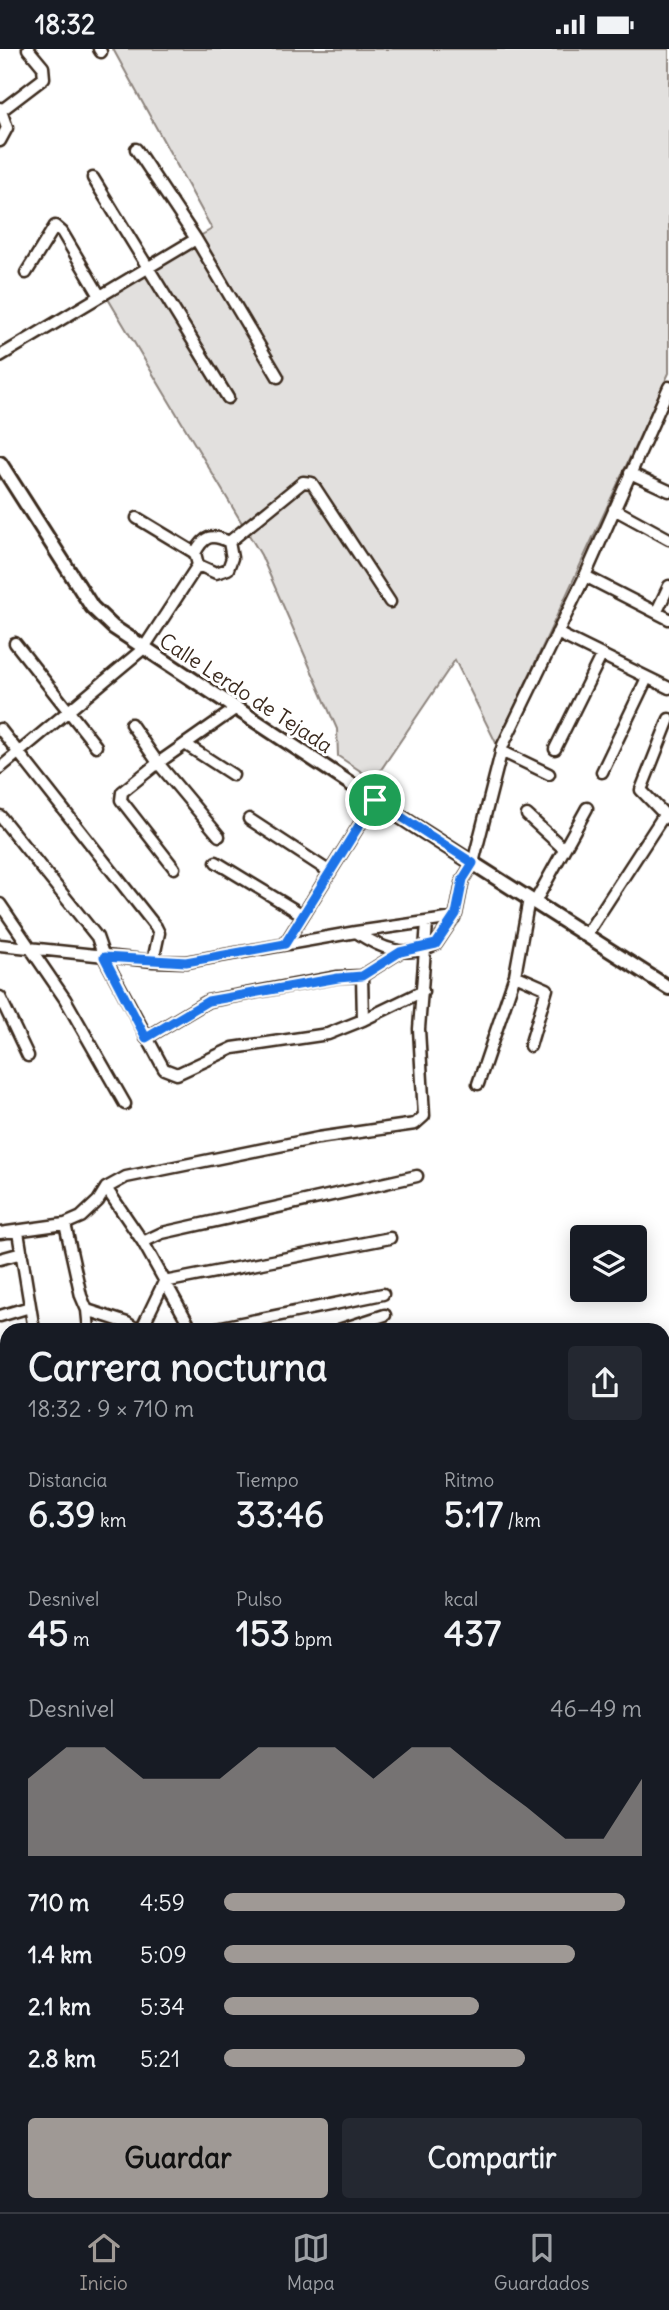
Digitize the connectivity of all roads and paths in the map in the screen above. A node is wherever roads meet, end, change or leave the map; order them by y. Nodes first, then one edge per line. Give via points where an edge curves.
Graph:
1 (28, 49) edge
2 (1, 109) edge
3 (0, 141) edge
4 (136, 149) dead end
5 (93, 179) dead end
6 (195, 239) junction
7 (148, 267) junction
8 (26, 273) dead end
9 (100, 296) junction
10 (0, 356) edge
11 (278, 377) dead end
12 (669, 387) edge
13 (228, 398) dead end
14 (665, 407) edge
15 (0, 463) edge
16 (630, 473) junction
17 (669, 491) edge
18 (614, 509) junction
19 (137, 518) dead end
20 (669, 539) edge
21 (229, 542) junction
22 (195, 553) junction
23 (198, 565) junction
24 (585, 576) junction
25 (669, 586) edge
26 (390, 602) dead end
27 (657, 611) junction
28 (669, 619) edge
29 (557, 633) junction
30 (15, 643) dead end
31 (143, 649) junction
32 (601, 656) junction
33 (647, 678) junction
34 (669, 688) edge
35 (235, 709) junction
36 (69, 711) junction
37 (669, 719) edge
38 (131, 725) dead end
39 (0, 729) edge
40 (185, 744) junction
41 (96, 746) dead end
42 (555, 750) dead end
43 (501, 751) junction
44 (18, 753) junction
45 (158, 763) junction
46 (0, 768) edge
47 (602, 772) dead end
48 (549, 774) dead end
49 (233, 775) dead end
50 (375, 800) junction
51 (587, 808) dead end
52 (0, 815) edge
53 (527, 815) dead end
54 (667, 817) edge
55 (250, 819) dead end
56 (219, 836) dead end
57 (564, 849) junction
58 (216, 862) dead end
59 (473, 863) junction
60 (174, 868) dead end
61 (330, 872) junction
62 (532, 900) junction
63 (0, 904) edge
64 (303, 915) junction
65 (454, 918) junction
66 (427, 923) junction
67 (356, 932) junction
68 (586, 935) junction
69 (285, 944) junction
70 (0, 946) edge
71 (425, 948) junction
72 (32, 950) junction
73 (400, 952) junction
74 (104, 957) junction
75 (153, 961) junction
76 (515, 975) junction
77 (362, 976) junction
78 (669, 988) edge
79 (423, 991) junction
80 (0, 997) edge
81 (363, 1020) junction
82 (146, 1038) junction
83 (530, 1046) dead end
84 (28, 1056) dead end
85 (478, 1084) dead end
86 (124, 1104) dead end
87 (417, 1176) dead end
88 (106, 1188) junction
89 (65, 1224) junction
90 (18, 1232) junction
91 (0, 1233) edge
92 (390, 1238) dead end
93 (143, 1242) junction
94 (22, 1252) junction
95 (0, 1259) edge
96 (164, 1283) junction
97 (383, 1294) dead end
98 (30, 1307) junction
99 (87, 1310) junction
100 (385, 1315) dead end
101 (0, 1316) edge
102 (33, 1323) edge
103 (88, 1323) edge
104 (127, 1323) edge
105 (144, 1323) edge
106 (188, 1323) edge
107 (241, 1323) edge
108 (360, 1323) edge

1 - 2 street via 43,67 44,78
2 - 3 street via 7,128
4 - 6 street
5 - 7 street
6 - 7 street
6 - 11 street
7 - 9 street
7 - 13 street
8 - 9 street via 55,226
9 - 10 street
12 - 14 street
14 - 16 street
15 - 31 main road, Calle Lerdo de Tejada via 92,607
16 - 17 street
16 - 18 street
18 - 20 street
18 - 24 street
19 - 22 street
21 - 22 street via 211,536
21 - 23 street via 229,569 216,573
21 - 26 street via 303,482 312,483
22 - 23 street
23 - 31 street
24 - 27 street
24 - 29 street
25 - 27 street
27 - 28 street
29 - 32 street
29 - 43 street
30 - 36 street
31 - 35 main road, Calle Lerdo de Tejada
31 - 36 street
32 - 33 street
32 - 42 street
33 - 34 street
33 - 47 street
35 - 40 street
35 - 50 main road, Calle Lerdo de Tejada
36 - 41 street
36 - 44 street
37 - 54 street via 641,790
38 - 45 street
39 - 44 street
40 - 45 street
40 - 49 street
43 - 48 street
43 - 59 street
44 - 46 street
44 - 75 street via 156,927 159,933
45 - 56 street
45 - 60 street via 122,792 121,800
50 - 59 main road, Calle Lerdo de Tejada
50 - 61 street
51 - 57 street
52 - 74 street via 97,937
53 - 57 street
54 - 68 street
55 - 61 street
57 - 62 street
58 - 64 street
59 - 62 main road, Calle Lerdo de Tejada
59 - 65 street via 463,879
61 - 64 street
62 - 68 main road, Calle Lerdo de Tejada
62 - 76 street
63 - 72 street
64 - 69 street
65 - 66 street
65 - 71 street via 436,944
66 - 67 street
66 - 71 street
67 - 69 street
67 - 73 street
68 - 78 main road, Calle Lerdo de Tejada
69 - 75 street via 186,962
70 - 72 street
71 - 73 street
71 - 79 street
72 - 74 street
72 - 86 street
73 - 77 street
74 - 75 street
74 - 82 street
76 - 83 street via 547,989
76 - 85 street
77 - 81 street
77 - 82 street via 208,1001
79 - 81 street
79 - 88 street via 419,1029 424,1116 415,1124 318,1138 126,1177
80 - 84 street
81 - 82 street via 328,1034 233,1048 177,1074 164,1069
87 - 93 street via 162,1233
88 - 89 street via 81,1217
88 - 93 street
89 - 90 street
89 - 99 street
90 - 91 street
90 - 94 street
92 - 96 street
93 - 96 street
94 - 95 street
94 - 98 street
96 - 105 street
96 - 106 street
97 - 107 street
98 - 101 street
98 - 102 street
99 - 103 street
99 - 104 street
100 - 108 street

